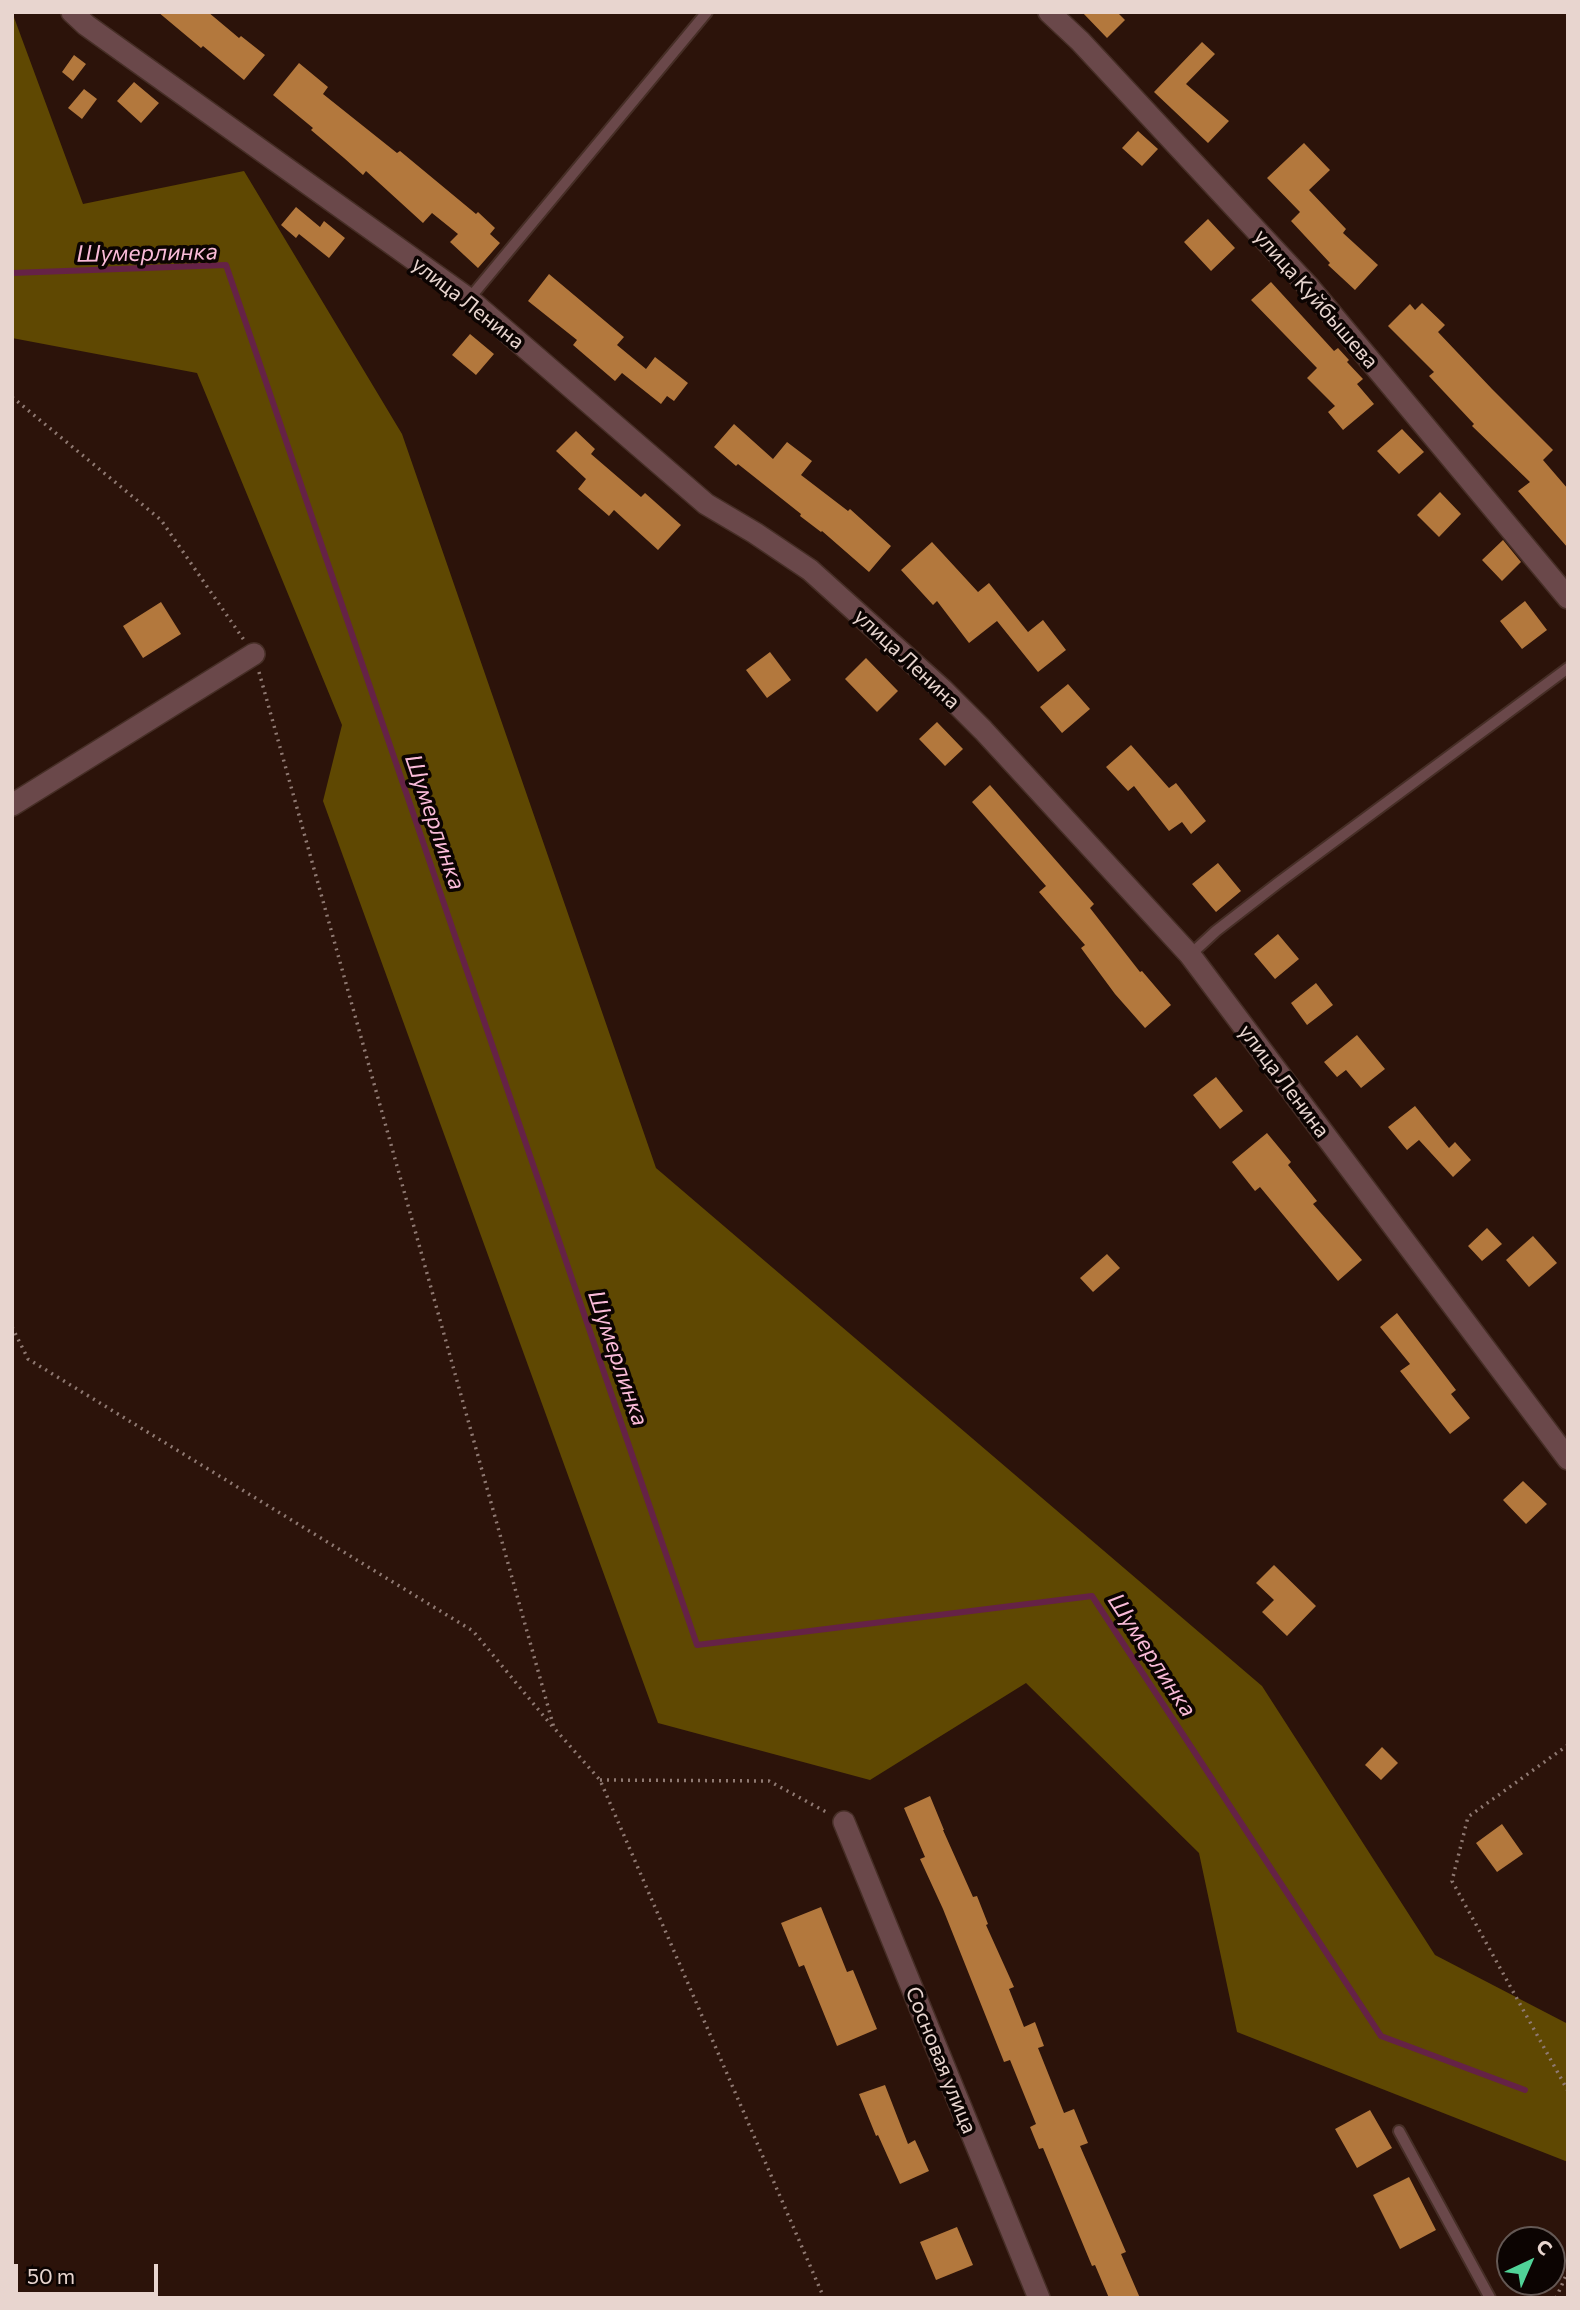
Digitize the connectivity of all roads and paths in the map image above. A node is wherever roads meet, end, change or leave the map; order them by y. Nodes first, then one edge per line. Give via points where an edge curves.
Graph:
1 (707, 12) edge
2 (1049, 12) edge
3 (84, 16) edge
4 (469, 299) junction
5 (12, 397) edge
6 (1568, 598) edge
7 (254, 654) junction
8 (1568, 668) edge
9 (12, 804) edge
10 (1190, 955) junction
11 (12, 1327) edge
12 (1568, 1459) edge
13 (554, 1728) junction
14 (1568, 1745) edge
15 (600, 1780) junction
16 (844, 1822) joint
17 (1568, 2091) edge
18 (1399, 2131) dead end
19 (1568, 2271) edge
20 (824, 2298) edge
21 (1039, 2298) edge
22 (1490, 2298) edge
23 (1556, 2298) edge

1 - 4 lane
2 - 6 street, улица Куйбышева via 1308,286
3 - 4 street, улица Ленина
4 - 10 street, улица Ленина via 706,504 810,570 943,690
5 - 7 path via 161,520
7 - 9 street
7 - 13 path
8 - 10 lane via 1278,883
10 - 12 street, улица Ленина
11 - 13 path via 28,1359 473,1631
13 - 15 path
14 - 17 path via 1468,1817 1452,1881
15 - 16 path via 769,1780
15 - 20 path
16 - 21 street, Сосновая улица
18 - 22 lane
19 - 23 path

